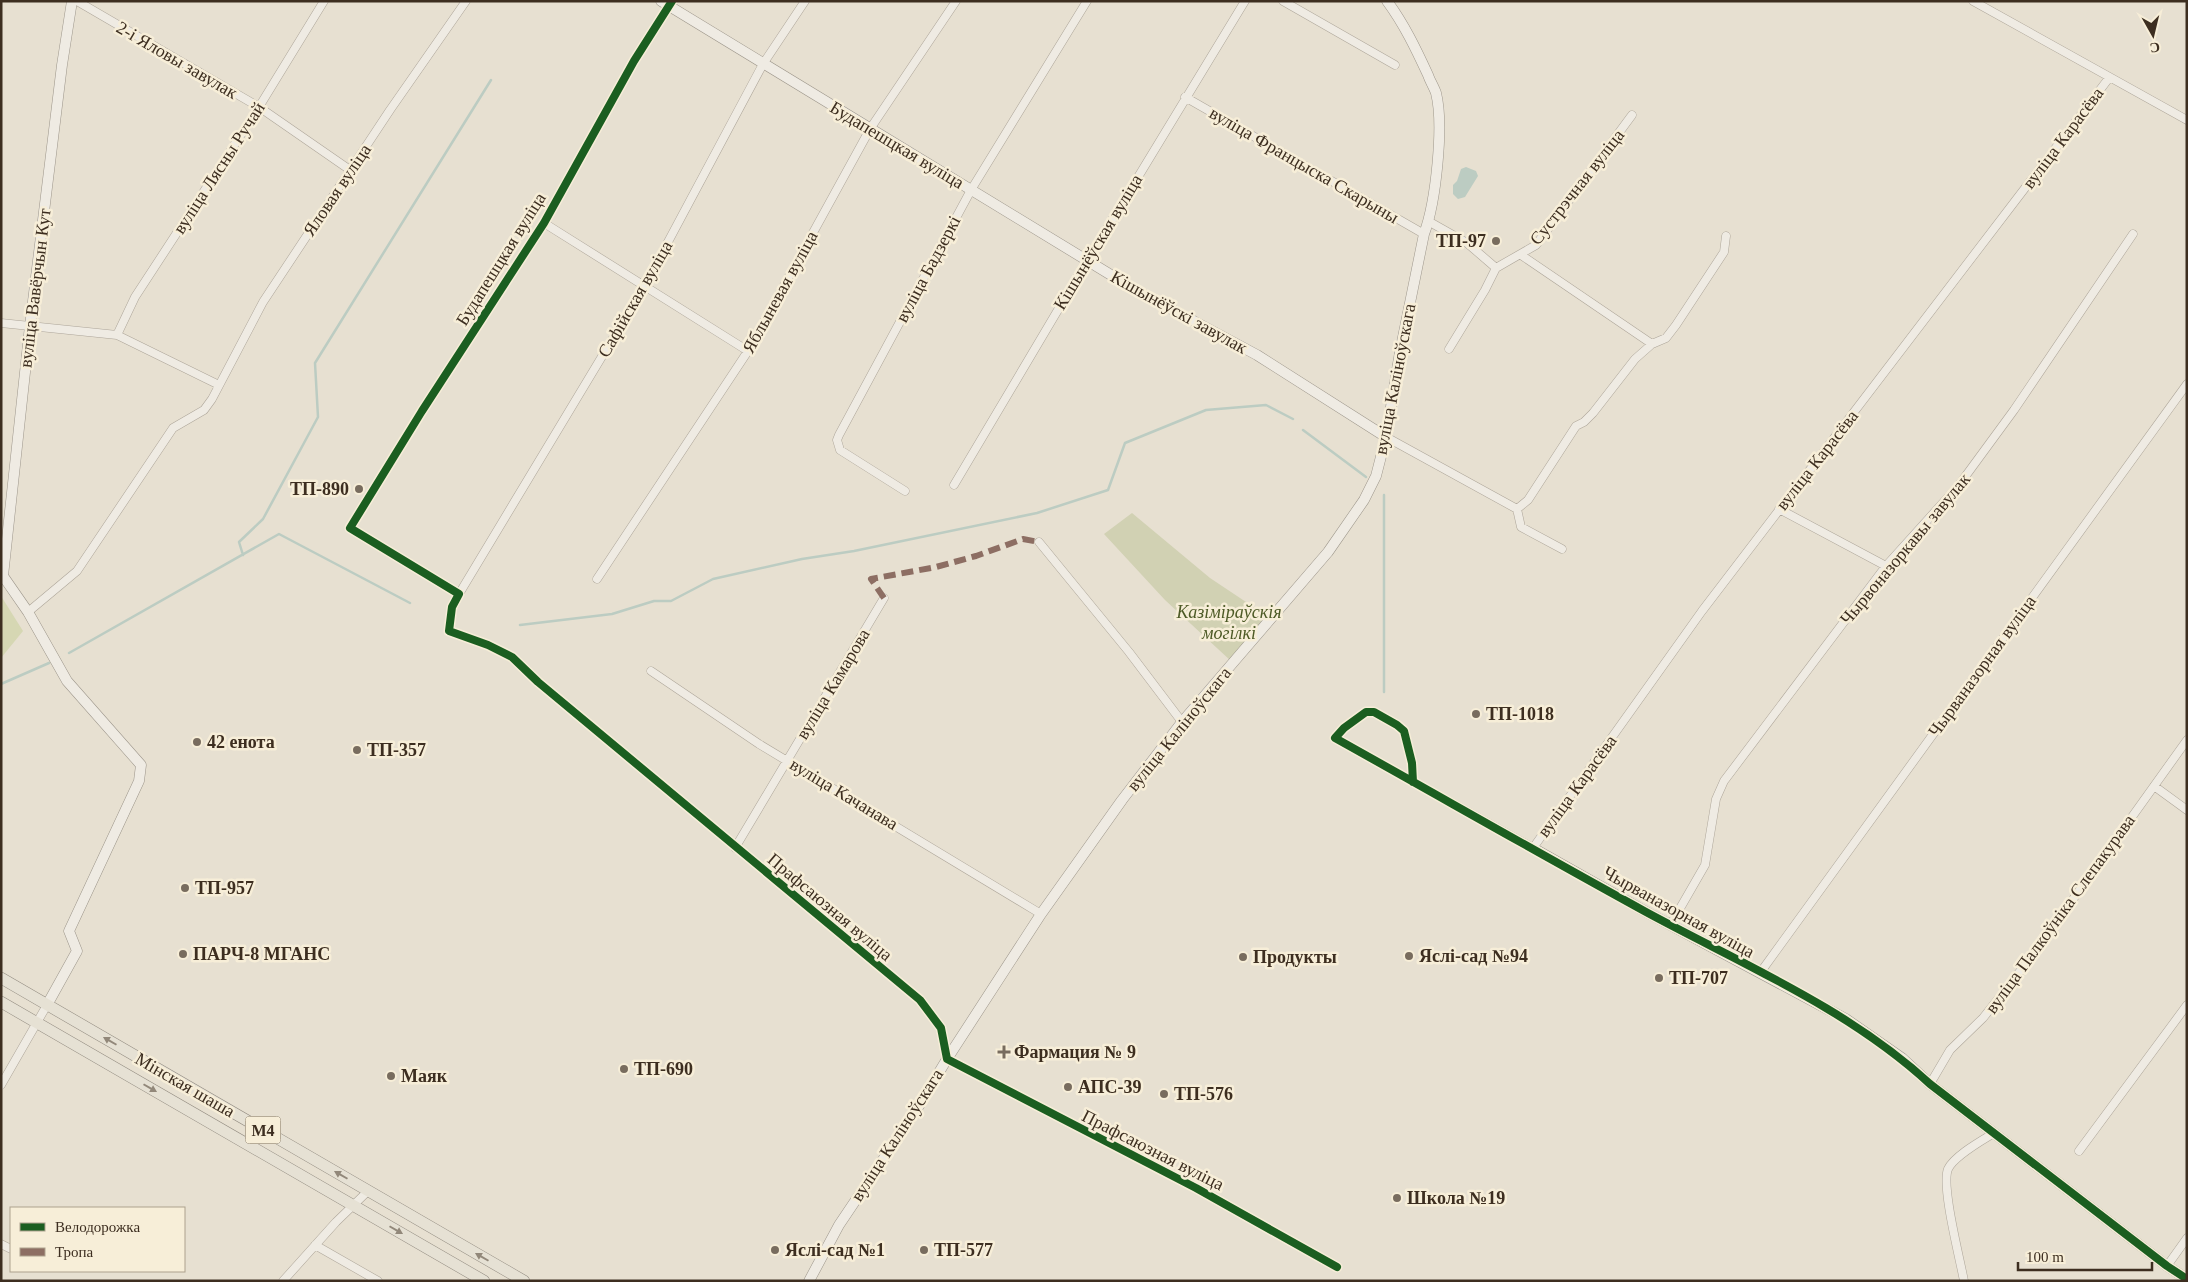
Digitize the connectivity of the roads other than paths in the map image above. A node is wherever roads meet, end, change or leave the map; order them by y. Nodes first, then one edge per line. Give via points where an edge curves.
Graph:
1 (72, 1) edge
2 (77, 1) edge
3 (324, 1) edge
4 (466, 1) edge
5 (806, 1) edge
6 (956, 1) edge
7 (1087, 1) edge
8 (1244, 1) edge
9 (1284, 1) edge
10 (1387, 1) edge
11 (1973, 1) edge
12 (667, 3) edge
13 (763, 64) junction
14 (1395, 65) dead end
15 (2108, 78) junction
16 (1185, 97) junction
17 (259, 107) junction
18 (1632, 115) dead end
19 (2187, 120) edge
20 (870, 129) junction
21 (350, 170) junction
22 (971, 190) junction
23 (1428, 221) junction
24 (544, 223) junction
25 (1424, 234) junction
26 (2133, 234) dead end
27 (1726, 236) dead end
28 (1521, 255) junction
29 (1087, 260) junction
30 (1496, 268) junction
31 (645, 285) junction
32 (1, 323) edge
33 (30, 326) junction
34 (117, 335) junction
35 (1652, 344) junction
36 (1449, 349) dead end
37 (748, 351) junction
38 (2187, 384) edge
39 (219, 385) junction
40 (1386, 437) junction
41 (954, 485) dead end
42 (905, 491) dead end
43 (1779, 508) junction
44 (1517, 509) junction
45 (1039, 542) dead end
46 (1562, 549) dead end
47 (1886, 566) junction
48 (2, 574) edge
49 (597, 579) dead end
50 (458, 594) junction
51 (884, 598) dead end
52 (28, 612) junction
53 (650, 671) dead end
54 (1182, 722) junction
55 (2187, 740) edge
56 (787, 760) junction
57 (1413, 782) junction
58 (2154, 786) junction
59 (2187, 810) edge
60 (736, 848) junction
61 (1533, 848) junction
62 (1041, 914) junction
63 (1671, 924) junction
64 (1760, 973) junction
65 (1, 978) edge
66 (1, 1002) edge
67 (47, 1005) junction
68 (2187, 1005) edge
69 (37, 1023) junction
70 (946, 1059) junction
71 (1930, 1084) junction
72 (1, 1085) edge
73 (1994, 1133) junction
74 (2079, 1152) dead end
75 (368, 1191) junction
76 (353, 1206) junction
77 (2187, 1238) edge
78 (314, 1245) junction
79 (2167, 1266) junction
80 (1337, 1267) dead end
81 (2187, 1279) edge
82 (283, 1281) edge
83 (378, 1281) edge
84 (484, 1281) edge
85 (524, 1281) edge
86 (809, 1281) edge
87 (1964, 1281) edge

1 - 33 street, вуліца Вавёрчын Кут
2 - 17 street, 2-і Яловы завулак
3 - 17 street, вуліца Лясны Ручай
4 - 21 street, Яловая вуліца
5 - 13 street, Сафійская вуліца
6 - 20 street, Яблыневая вуліца
7 - 22 street, вуліца Бадзеркі
8 - 16 street, Кішынёўская вуліца
9 - 14 street
10 - 23 street, вуліца Каліноўскага via 1419,52 1436,92 1439,125
11 - 15 street
12 - 13 street, Будапешцкая вуліца
12 - 24 street, Будапешцкая вуліца
13 - 20 street, Будапешцкая вуліца
13 - 31 street, Сафійская вуліца
15 - 19 street
15 - 43 street, вуліца Карасёва
16 - 25 street, вуліца Францыска Скарыны
16 - 29 street, Кішынёўская вуліца
17 - 21 street, 2-і Яловы завулак
17 - 34 street, вуліца Лясны Ручай via 135,297
18 - 28 street, Сустрэчная вуліца via 1536,245
20 - 22 street, Будапешцкая вуліца
20 - 37 street, Яблыневая вуліца
21 - 39 street, Яловая вуліца via 263,302
22 - 29 street, Кішынёўскі завулак
22 - 42 street, вуліца Бадзеркі via 837,440 840,450
23 - 25 street, вуліца Каліноўскага
23 - 30 street via 1467,243
24 - 31 street
24 - 50 street, Будапешцкая вуліца via 350,528
25 - 40 street, вуліца Каліноўскага
26 - 47 street, Чырвоназоркавы завулак via 1959,486
27 - 35 street via 1724,252 1676,325 1666,338
28 - 30 street, Сустрэчная вуліца
28 - 35 street
29 - 40 street, Кішынёўскі завулак via 1182,316 1257,355
29 - 41 street, Кішынёўская вуліца
30 - 36 street
31 - 37 street
31 - 50 street, Сафійская вуліца
32 - 33 street
33 - 34 street
33 - 48 street, вуліца Вавёрчын Кут
34 - 39 street
35 - 44 street via 1635,359 1588,418 1576,426 1528,500
37 - 49 street, Яблыневая вуліца
38 - 64 street, Чырваназорная вуліца
39 - 52 street, Яловая вуліца via 204,410 173,428 77,571
40 - 44 street
40 - 54 street, вуліца Каліноўскага via 1376,476 1364,500 1328,552
43 - 47 street
43 - 61 street, вуліца Карасёва
44 - 46 street via 1520,527
45 - 54 street
47 - 63 street, Чырвоназоркавы завулак via 1724,781 1716,799 1705,864
48 - 52 street
50 - 60 street, Прафсаюзная вуліца via 452,607 449,631 512,657
51 - 56 street, вуліца Камарова
52 - 67 street via 67,680 141,765 139,781 69,931 77,951
53 - 56 street, вуліца Качанава
54 - 62 street, вуліца Каліноўскага
55 - 58 street, вуліца Палкоўніка Слепакурава
56 - 60 street, вуліца Камарова
56 - 62 street, вуліца Качанава
57 - 57 street, Чырваназорная вуліца via 1335,738 1366,712 1374,712 1404,731
57 - 61 street, Чырваназорная вуліца
58 - 59 street
58 - 71 street, вуліца Палкоўніка Слепакурава via 2036,951 1983,1018 1950,1050
60 - 70 street, Прафсаюзная вуліца via 920,1000 941,1028
61 - 63 street, Чырваназорная вуліца
62 - 70 street, вуліца Каліноўскага
63 - 64 street, Чырваназорная вуліца
64 - 71 street, Чырваназорная вуліца via 1846,1019 1902,1058
65 - 67 main road, Мінская шаша / М4
66 - 69 main road, Мінская шаша / М4
67 - 69 street
75 -> 67 main road, Мінская шаша / М4
68 - 74 street
69 - 72 street
69 -> 76 main road, Мінская шаша / М4
70 - 80 street, Прафсаюзная вуліца via 1196,1188
70 - 86 street, вуліца Каліноўскага via 917,1109 839,1224
71 - 73 street, Чырваназорная вуліца
73 - 79 street, Чырваназорная вуліца
73 - 87 street via 1954,1160 1948,1170 1946,1187
75 - 76 street
85 -> 75 main road, Мінская шаша / М4
76 - 78 street
76 -> 84 main road, Мінская шаша / М4
77 - 79 street
78 - 82 street
78 - 83 street
79 - 81 street, Чырваназорная вуліца

